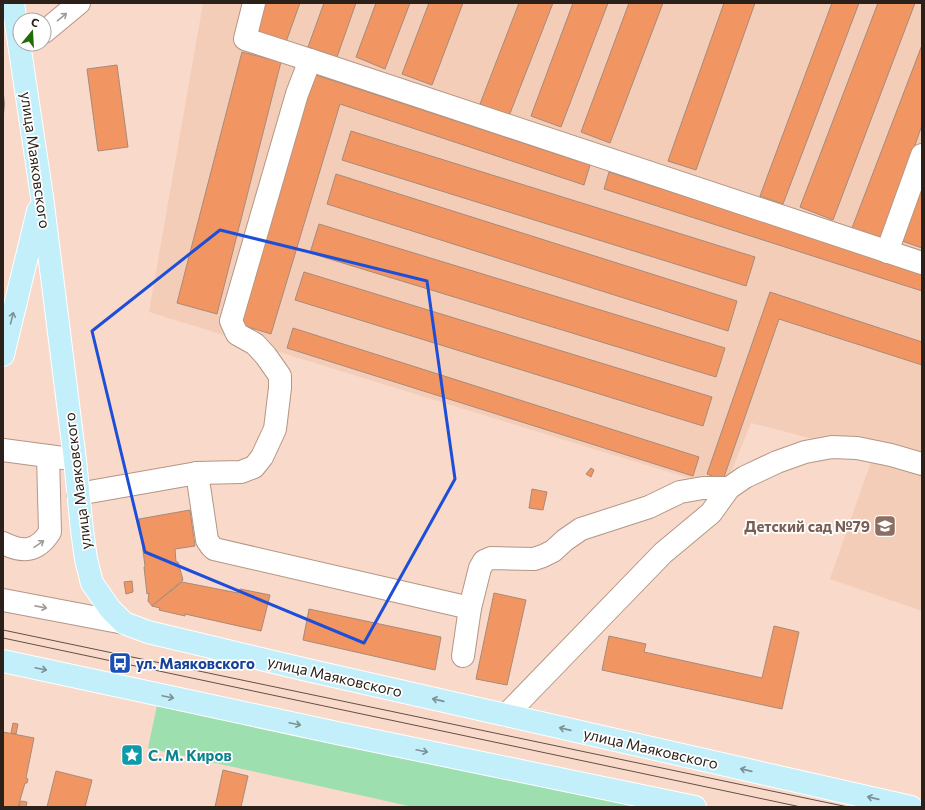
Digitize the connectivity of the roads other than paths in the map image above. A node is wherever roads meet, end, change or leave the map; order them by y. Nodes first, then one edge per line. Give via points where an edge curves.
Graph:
1 (79, 3) edge
2 (254, 3) edge
3 (52, 25) edge
4 (25, 52) edge
5 (310, 60) junction
6 (922, 155) edge
7 (42, 197) junction
8 (887, 252) junction
9 (922, 263) edge
10 (3, 355) edge
11 (3, 452) edge
12 (48, 456) junction
13 (75, 460) junction
14 (922, 464) edge
15 (197, 473) junction
16 (729, 488) junction
17 (78, 494) junction
18 (3, 543) edge
19 (3, 600) edge
20 (470, 608) junction
21 (124, 623) junction
22 (463, 656) dead end
23 (3, 661) edge
24 (506, 715) junction
25 (695, 807) edge
26 (911, 807) edge

3 -> 1 lane
2 - 5 lane via 245,38
4 - 7 main road, улица Маяковского
5 - 8 lane
5 - 15 lane via 297,94 231,321 237,334 255,344 280,376 275,429 262,458 254,467 240,472
6 - 8 lane
10 -> 7 main road
7 - 13 main road, улица Маяковского
8 - 9 lane
11 - 12 lane
12 - 13 lane
18 -> 12 lane via 24,550 35,548 50,532
13 - 17 main road, улица Маяковского
14 - 16 lane via 857,448 832,447 806,452 777,462 745,477
15 - 17 lane
15 - 20 lane via 207,540 214,549
16 - 20 lane via 703,488 680,492 649,507 581,529 553,551 534,559 487,559 481,564
16 - 24 lane via 711,513 662,553
17 - 21 main road, улица Маяковского via 86,559 92,583 110,609
19 -> 21 lane
20 - 22 lane
24 -> 21 main road, улица Маяковского via 156,634
23 -> 25 main road
26 -> 24 main road, улица Маяковского

